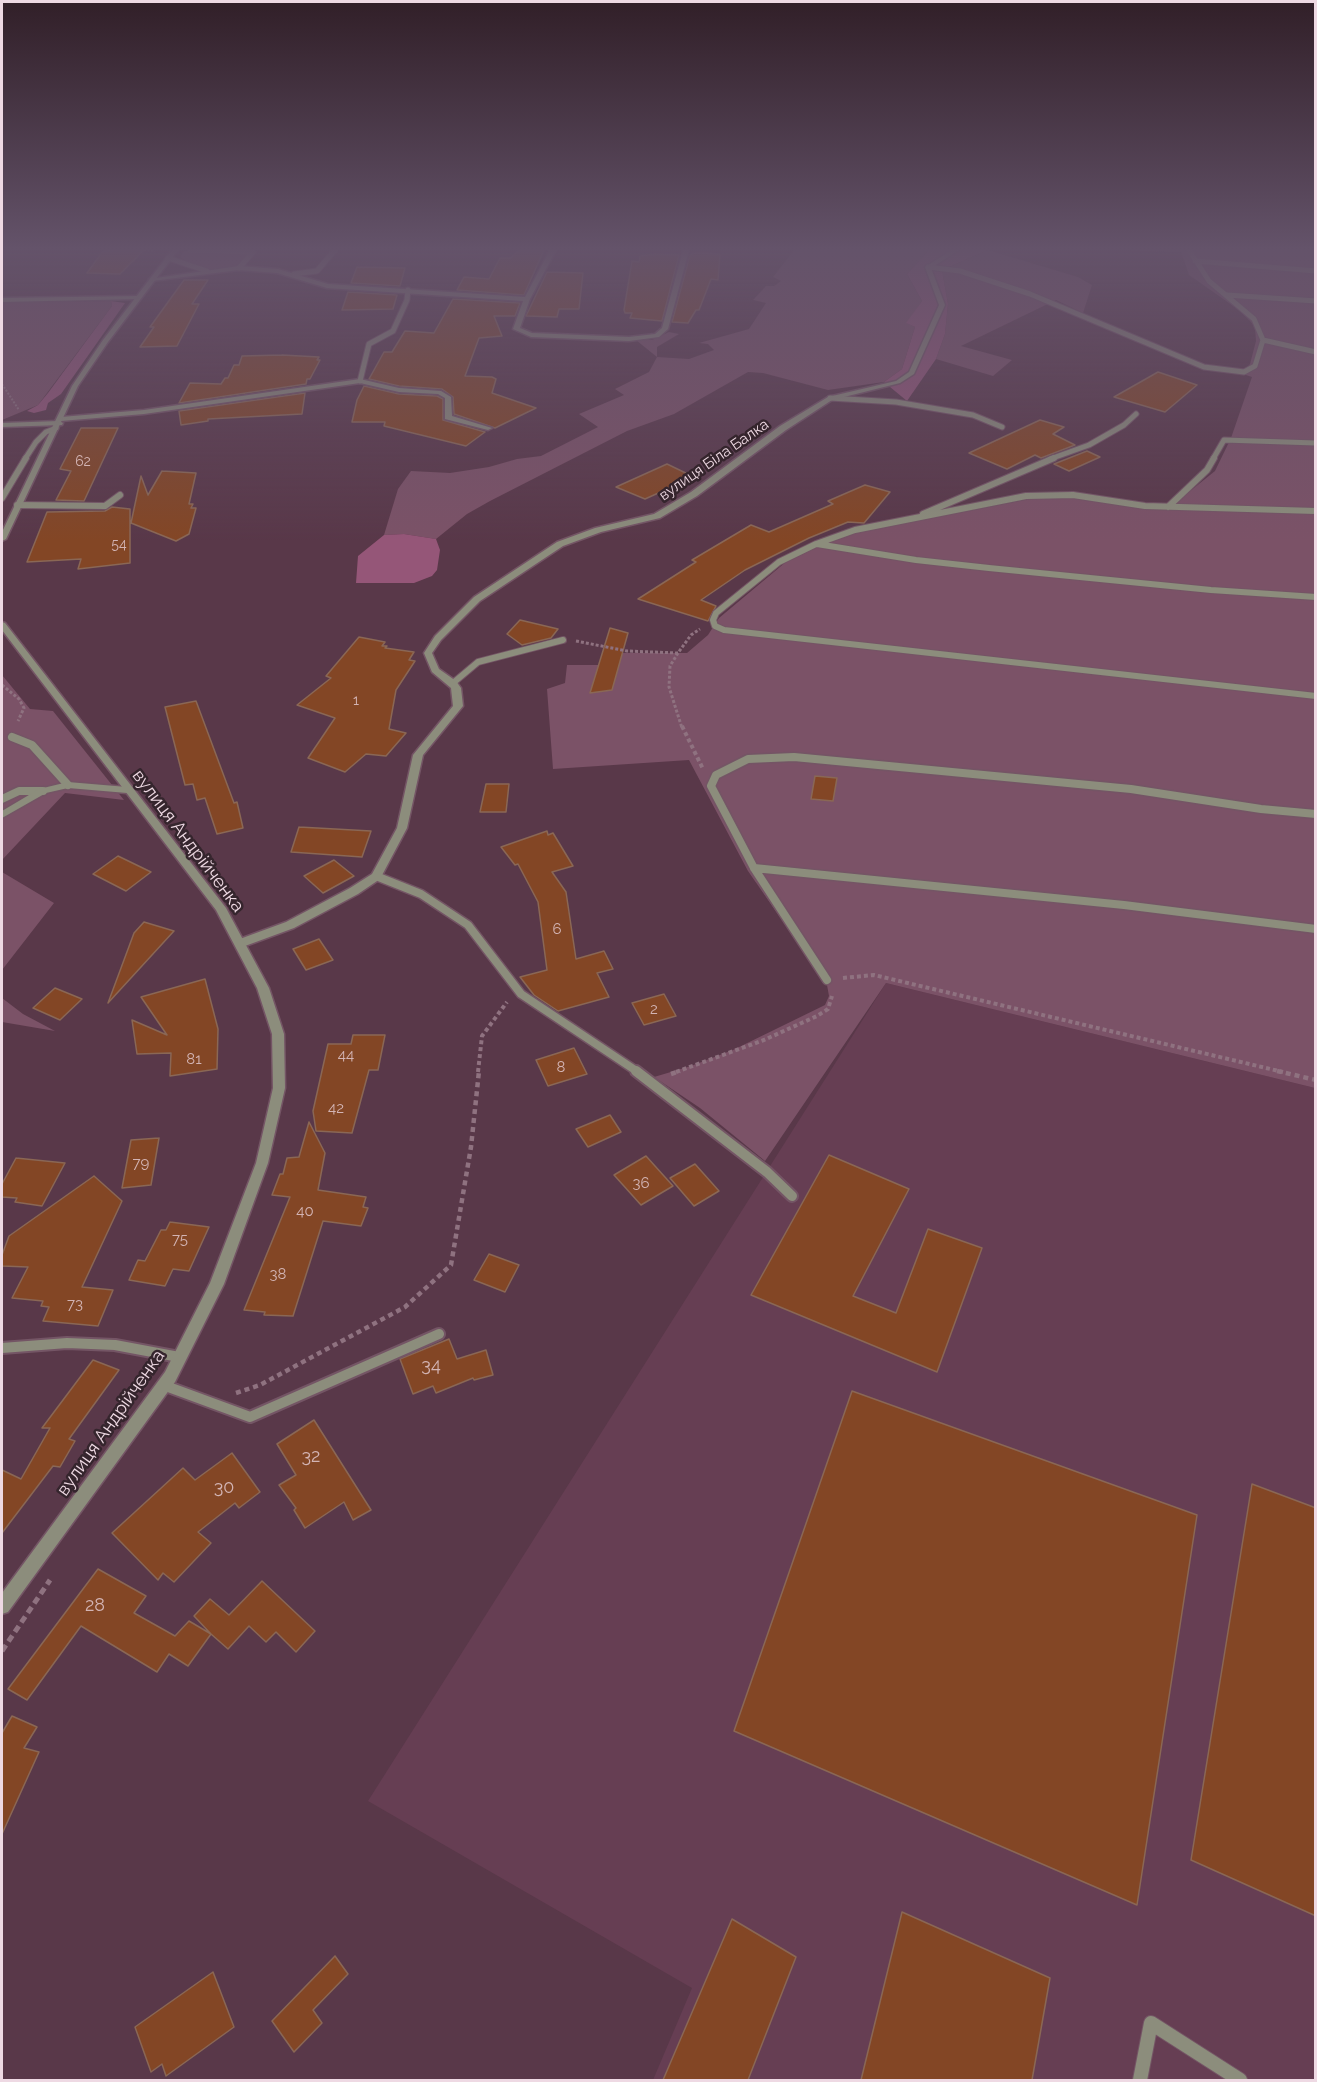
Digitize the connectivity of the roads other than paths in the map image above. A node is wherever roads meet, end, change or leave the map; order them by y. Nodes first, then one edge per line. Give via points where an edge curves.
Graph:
1 (102, 347) edge
2 (368, 347) edge
3 (923, 347) edge
4 (1157, 347) edge
5 (1261, 347) edge
6 (1295, 347) edge
7 (1316, 352) edge
8 (360, 381) junction
9 (830, 399) junction
10 (1136, 414) dead end
11 (59, 423) junction
12 (2, 425) edge
13 (1002, 427) dead end
14 (488, 428) dead end
15 (1316, 443) edge
16 (120, 495) dead end
17 (2, 498) edge
18 (17, 505) junction
19 (1168, 507) junction
20 (1316, 511) edge
21 (918, 517) junction
22 (2, 539) edge
23 (816, 544) junction
24 (1316, 597) edge
25 (2, 625) edge
26 (563, 640) road end
27 (453, 683) junction
28 (1316, 696) edge
29 (12, 737) road end
30 (68, 785) junction
31 (127, 790) junction
32 (43, 791) junction
33 (2, 799) edge
34 (1316, 814) edge
35 (2, 815) edge
36 (754, 868) junction
37 (376, 876) junction
38 (1316, 930) edge
39 (241, 943) junction
40 (828, 980) road end
41 (792, 1196) dead end
42 (440, 1334) dead end
43 (2, 1348) edge
44 (179, 1357) junction
45 (163, 1385) junction
46 (2, 1606) edge
47 (1140, 2080) edge
48 (1240, 2080) edge

1 - 11 street
2 - 8 lane
3 - 9 street, вулиця Біла Балка via 912,373 898,382
4 - 5 lane via 1204,367 1244,372 1255,366
6 - 7 lane
8 - 11 street
8 - 14 street via 399,390 439,392 448,397 448,417
9 - 13 lane via 905,403 973,416
9 - 27 street, вулиця Біла Балка via 657,516 560,544 477,599 428,653 435,670
10 - 21 lane via 1089,445
11 - 12 street
11 - 17 lane via 36,442
11 - 18 street
15 - 19 lane via 1224,440 1207,470
16 - 18 lane via 105,506
18 - 22 street
19 - 20 lane
19 - 21 lane via 1047,494
21 - 23 lane via 855,530
23 - 24 lane via 989,568
23 - 28 lane via 779,562 716,613 715,626
25 - 31 street, вулиця Андрійченка
26 - 27 lane via 478,662
27 - 37 street via 458,706 418,755 402,828
29 - 30 lane via 32,745
30 - 31 street
30 - 32 street
31 - 39 street, вулиця Андрійченка via 221,908
32 - 33 lane via 19,791
32 - 35 street
34 - 36 lane via 1131,789 794,757 748,759 716,775 711,786
36 - 38 lane via 1124,905
36 - 40 lane
37 - 39 street via 290,925
37 - 41 lane via 421,894 468,925 521,994 650,1080
39 - 44 street, вулиця Андрійченка via 264,988 278,1034 279,1088 262,1163 217,1284
42 - 45 lane via 250,1417
43 - 44 lane via 67,1343 115,1345
44 - 45 street, вулиця Андрійченка
45 - 46 street, вулиця Андрійченка
47 - 48 lane via 1151,2023

